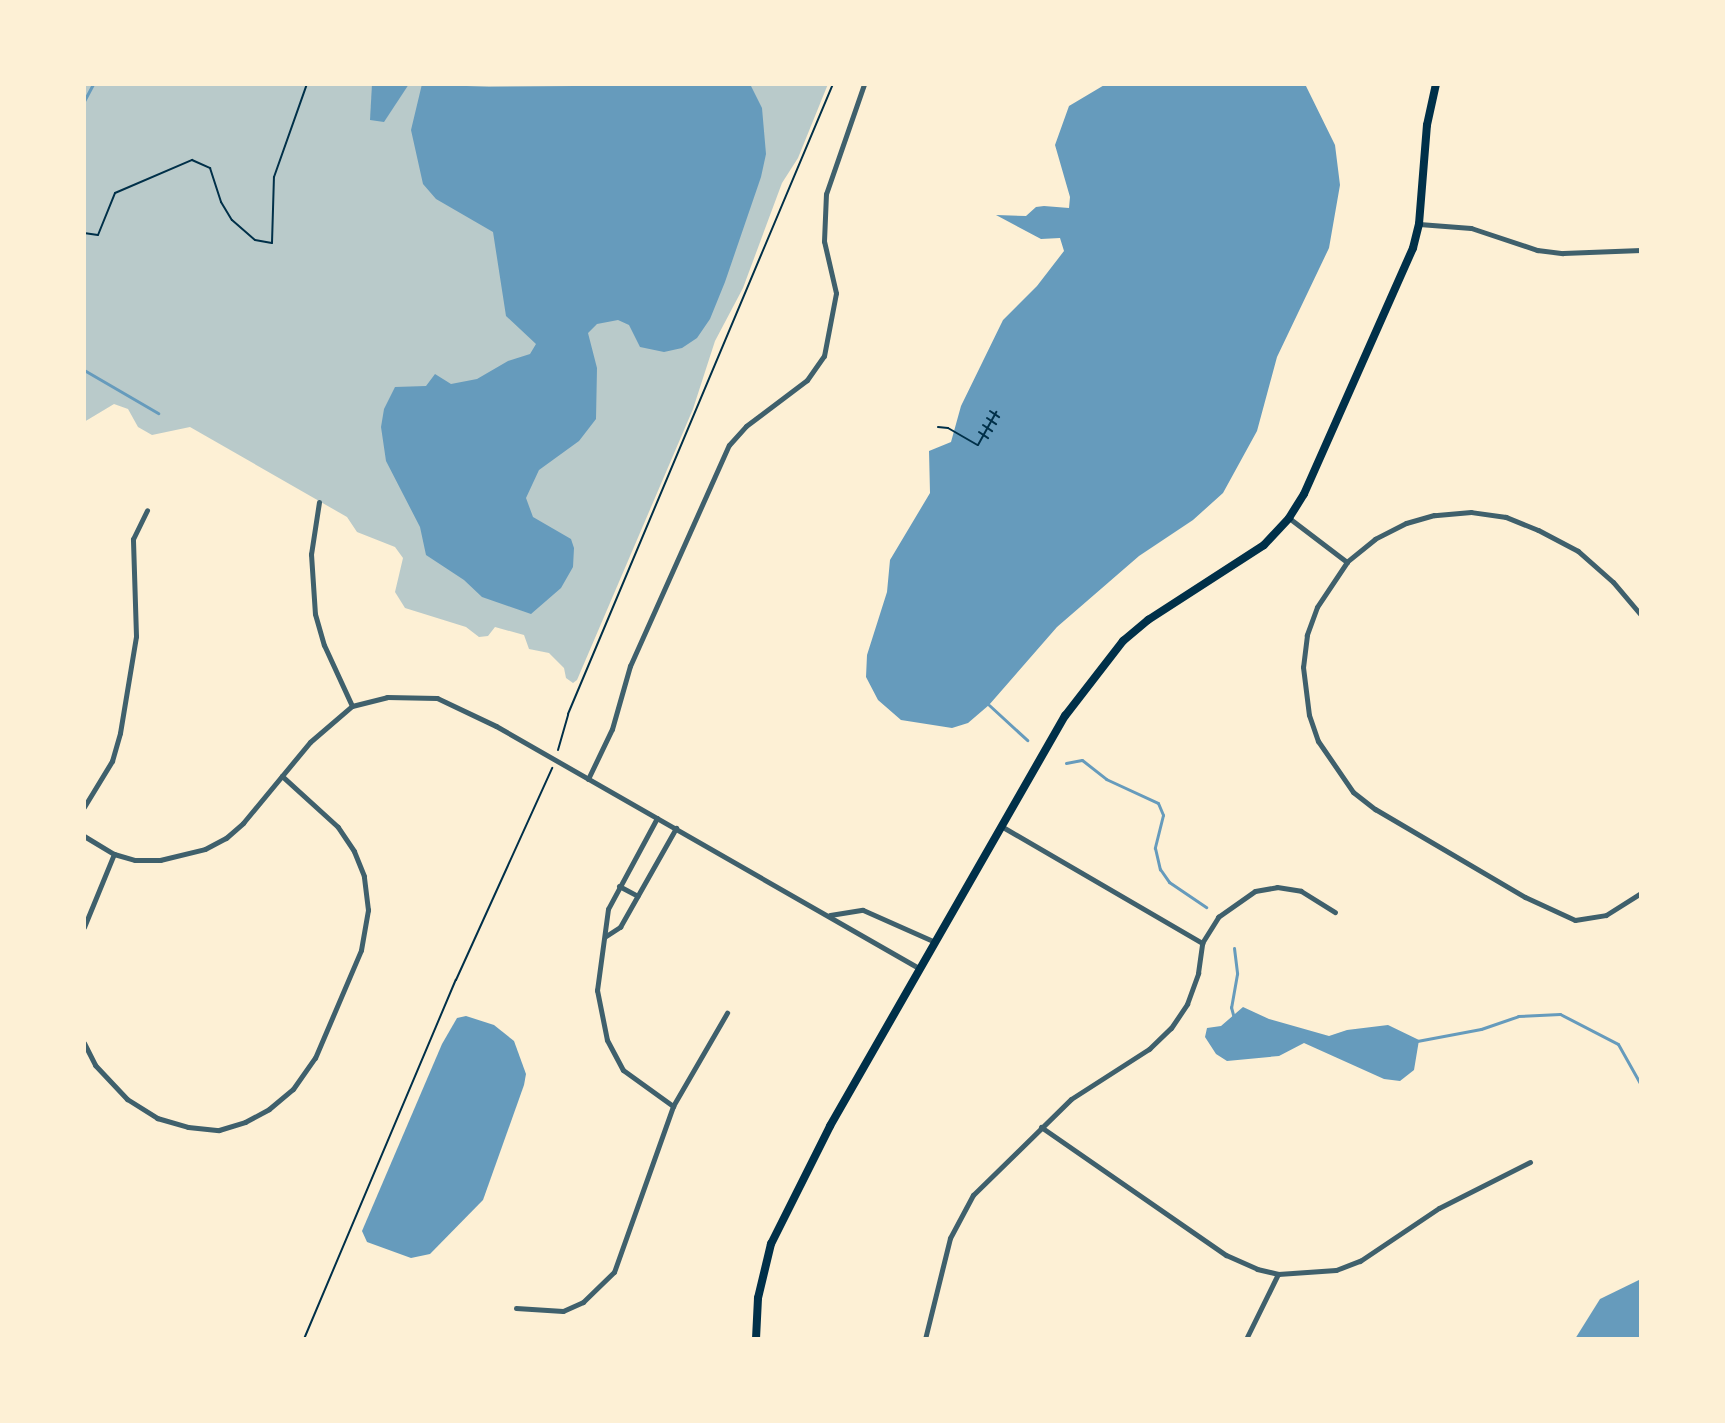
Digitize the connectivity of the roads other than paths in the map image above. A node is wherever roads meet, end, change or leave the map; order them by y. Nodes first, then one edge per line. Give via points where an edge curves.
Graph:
1 (864, 84) edge
2 (1436, 84) edge
3 (1419, 224) junction
4 (1641, 250) edge
5 (319, 502) dead end
6 (147, 510) dead end
7 (1289, 518) junction
8 (1347, 562) junction
9 (1641, 615) edge
10 (352, 706) junction
11 (282, 776) junction
12 (588, 779) junction
13 (84, 807) edge
14 (657, 818) junction
15 (1001, 826) junction
16 (676, 828) junction
17 (84, 836) edge
18 (114, 854) junction
19 (619, 886) junction
20 (1641, 893) edge
21 (638, 896) junction
22 (1335, 912) dead end
23 (830, 915) junction
24 (84, 927) edge
25 (606, 936) junction
26 (933, 941) junction
27 (1202, 943) junction
28 (918, 968) junction
29 (727, 1013) dead end
30 (84, 1043) edge
31 (95, 1065) junction
32 (84, 1068) edge
33 (673, 1106) junction
34 (1041, 1127) junction
35 (1530, 1162) dead end
36 (1278, 1274) junction
37 (516, 1308) dead end
38 (756, 1339) edge
39 (925, 1339) edge
40 (1246, 1339) edge

1 - 12 street via 826,194 824,241 836,293 824,356 807,380 729,445 630,666 612,729
2 - 3 main road
3 - 4 street via 1471,228 1537,250
3 - 7 main road via 1405,270
5 - 10 street via 311,554 315,614
6 - 13 street via 133,539 136,636 120,733 112,761
7 - 8 street
7 - 15 main road via 1264,545 1148,620 1105,660 1065,716
8 - 9 street via 1375,539 1434,515 1471,512 1506,517 1578,551
8 - 20 street via 1317,607 1303,667 1318,741 1353,792 1525,897 1575,920 1606,915
10 - 11 street via 331,721
10 - 12 street via 387,697 437,698
11 - 18 street via 243,823 205,849 160,860
11 - 31 street via 338,827 354,851 367,898 361,950 315,1058 293,1089 269,1109 219,1130 157,1118 127,1099
12 - 14 street
14 - 16 street
14 - 19 street
15 - 26 main road
15 - 27 street
16 - 21 street
16 - 23 street
17 - 18 street
18 - 24 street
19 - 21 street
19 - 25 street via 608,909
21 - 25 street via 620,927
22 - 27 street via 1301,891 1255,891 1218,917
23 - 26 street via 863,910
23 - 28 street
25 - 33 street via 597,990 607,1040 623,1070
26 - 28 main road
27 - 34 street via 1187,1004 1171,1028
28 - 38 main road via 771,1244 758,1298
29 - 33 street
30 - 31 street
31 - 32 street
33 - 37 street via 614,1272 583,1302 563,1311
34 - 36 street via 1226,1255
34 - 39 street via 973,1195 959,1217
35 - 36 street via 1439,1208 1360,1261 1336,1270
36 - 40 street

